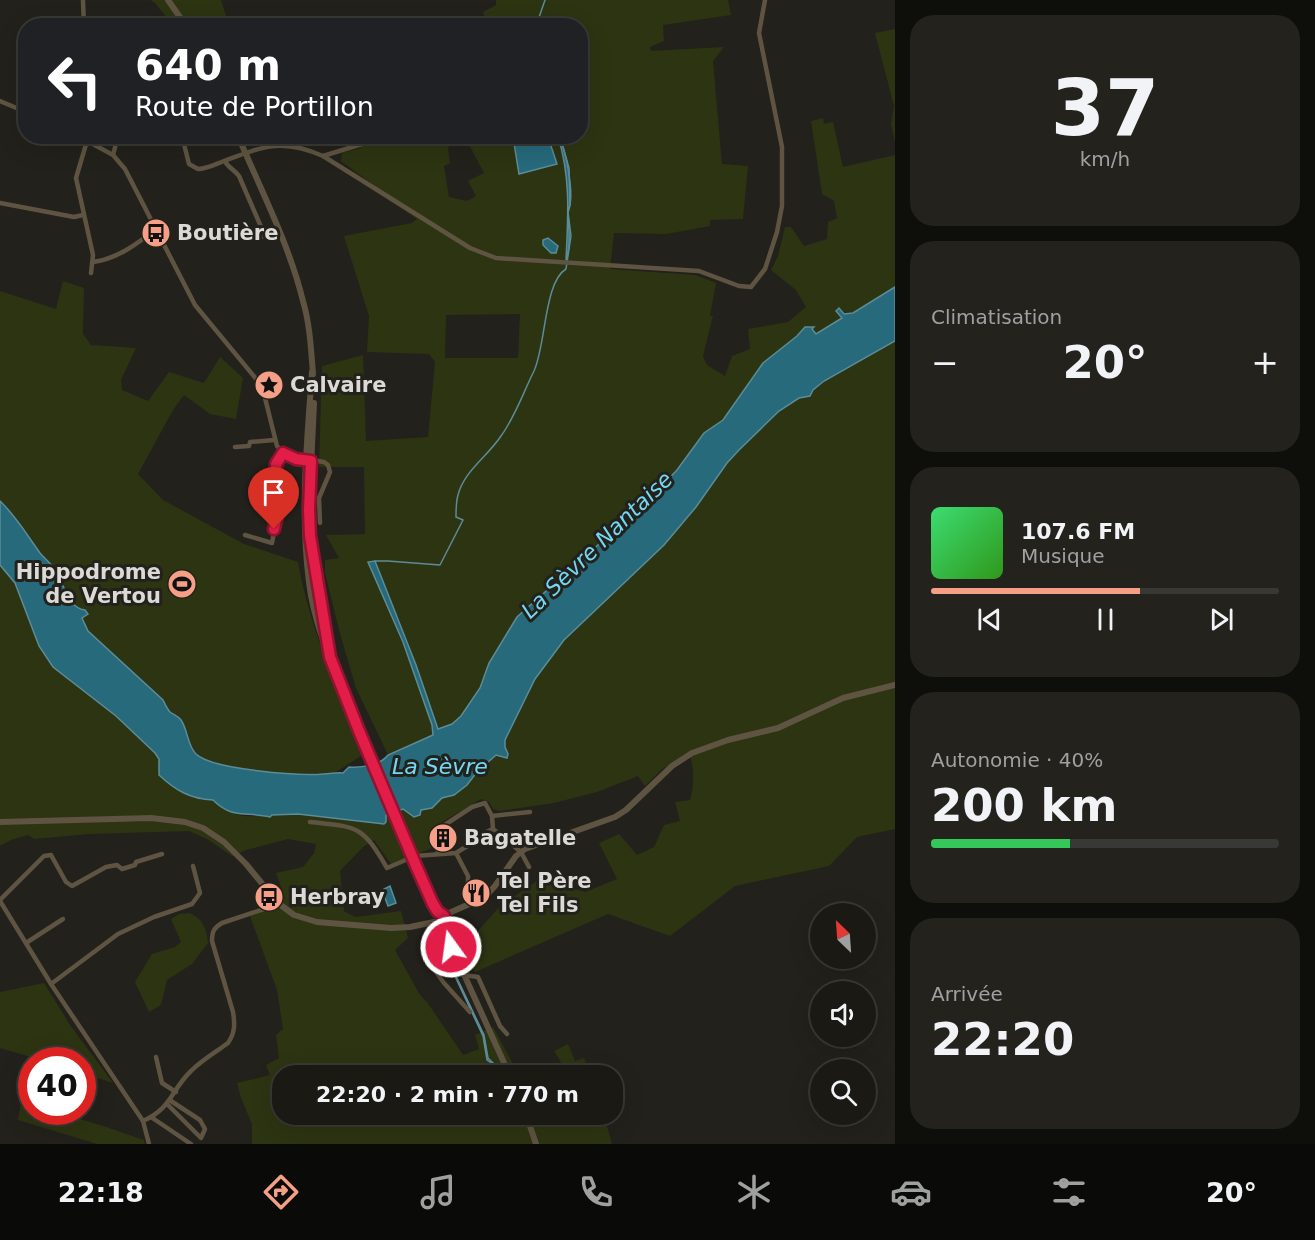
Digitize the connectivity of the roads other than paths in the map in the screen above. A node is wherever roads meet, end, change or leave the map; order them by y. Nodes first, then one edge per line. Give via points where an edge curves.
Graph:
1 (168, 0) edge
2 (765, 0) edge
3 (83, 1) edge
4 (84, 18) edge
5 (180, 18) edge
6 (0, 100) edge
7 (18, 108) edge
8 (86, 144) edge
9 (92, 144) edge
10 (116, 144) edge
11 (184, 144) edge
12 (241, 144) edge
13 (362, 144) edge
14 (245, 153) junction
15 (113, 156) junction
16 (323, 156) junction
17 (225, 161) junction
18 (0, 203) edge
19 (83, 215) junction
20 (156, 229) junction
21 (262, 237) dead end
22 (93, 262) junction
23 (91, 273) dead end
24 (274, 440) junction
25 (236, 447) dead end
26 (283, 453) junction
27 (309, 460) junction
28 (320, 523) dead end
29 (244, 535) dead end
30 (330, 657) junction
31 (895, 685) edge
32 (530, 812) dead end
33 (492, 816) junction
34 (0, 822) edge
35 (310, 822) dead end
36 (493, 829) junction
37 (521, 852) junction
38 (456, 853) junction
39 (162, 854) dead end
40 (438, 854) junction
41 (413, 857) junction
42 (193, 866) dead end
43 (529, 867) dead end
44 (468, 887) dead end
45 (0, 901) edge
46 (278, 903) junction
47 (63, 919) dead end
48 (439, 919) junction
49 (26, 943) junction
50 (464, 975) junction
51 (51, 984) junction
52 (470, 1012) dead end
53 (507, 1034) dead end
54 (156, 1057) dead end
55 (505, 1065) edge
56 (176, 1092) junction
57 (169, 1103) junction
58 (152, 1117) junction
59 (143, 1121) junction
60 (530, 1125) edge
61 (149, 1144) edge
62 (190, 1144) edge
63 (536, 1144) edge

1 - 5 street
2 - 16 street via 759,33 782,147 782,206 765,269 751,287 699,271 507,260 481,253
3 - 4 street
6 - 7 street
8 - 19 street via 76,178
9 - 15 street
10 - 15 street
11 - 17 street via 193,167 202,169
12 - 14 street
13 - 16 street
14 - 16 street via 282,145 298,146
14 - 17 street
14 - 27 street via 293,266 304,302 314,410
15 - 20 street via 132,182
17 - 21 street via 240,176
18 - 19 street via 74,217
19 - 22 street
20 - 22 street via 124,253
20 - 24 street via 195,305 262,386
22 - 23 street
24 - 25 street
24 - 26 street
26 - 27 street
26 - 29 street via 276,464 277,516 272,543
27 - 28 street via 324,462 330,468 319,498
27 - 30 street via 313,553
27 - 30 street via 304,523 309,584
30 - 41 street
31 - 37 street via 843,698 778,728 702,748 672,766 615,817
32 - 33 street
33 - 36 street
33 - 40 street via 482,803 449,821 435,836
34 - 46 street via 151,818 185,822 224,842
35 - 41 street via 347,826 362,833 387,868
36 - 37 street
36 - 38 street
37 - 43 street
37 - 48 street via 485,897
38 - 40 street
38 - 44 street via 468,876
39 - 45 street via 122,869 117,865 106,867 72,886 48,854
40 - 41 street
41 - 48 street
42 - 51 street via 200,893 192,904 118,933
45 - 49 street
46 - 48 street via 294,915 317,922 392,928
46 - 56 street via 222,923 212,932 234,1030 228,1043 190,1072
47 - 49 street
48 - 50 street
48 - 52 street via 436,927 442,944 432,960 436,972
49 - 51 street
50 - 53 street via 478,977
50 - 55 street
51 - 59 street
54 - 56 street via 162,1083
56 - 57 street
57 - 57 street via 201,1120 205,1129 201,1138
57 - 58 street
58 - 59 street
58 - 62 street
59 - 61 street
60 - 63 street

